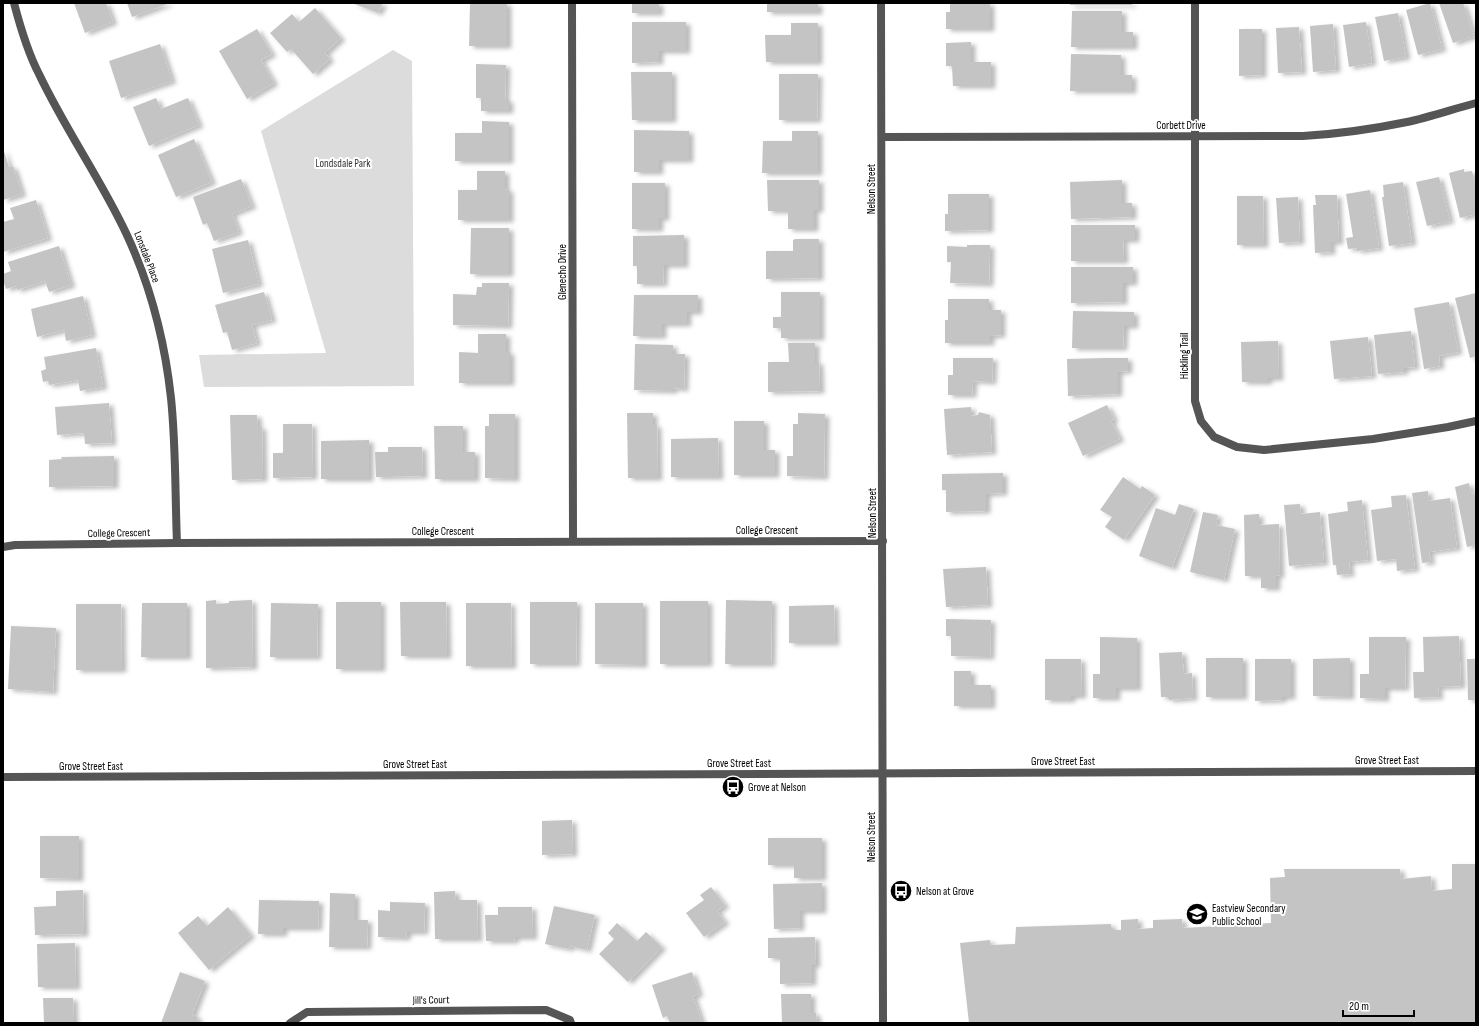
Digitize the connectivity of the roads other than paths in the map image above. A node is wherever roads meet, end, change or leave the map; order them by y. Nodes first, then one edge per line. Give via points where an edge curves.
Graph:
1 (14, 3) edge
2 (572, 3) edge
3 (881, 3) edge
4 (1195, 3) edge
5 (1476, 103) edge
6 (1195, 136) junction
7 (882, 137) junction
8 (1476, 421) edge
9 (883, 541) junction
10 (573, 542) junction
11 (177, 543) junction
12 (3, 547) edge
13 (1476, 771) edge
14 (882, 773) junction
15 (3, 777) edge
16 (290, 1023) edge
17 (571, 1023) edge
18 (883, 1023) edge

1 - 11 street, Lonsdale Place via 38,72 126,234 144,277 156,318 171,398
2 - 10 street, Glenecho Drive
3 - 7 street, Nelson Street
4 - 6 street, Hickling Trail
5 - 6 street, Corbett Drive via 1409,122 1342,133 1303,136
6 - 7 street, Corbett Drive
6 - 8 street, Hickling Trail via 1195,401 1201,421 1214,437 1237,447 1264,450 1373,439
7 - 9 street, Nelson Street
9 - 10 street, College Crescent
9 - 14 street, Nelson Street
10 - 11 street, College Crescent
11 - 12 street, College Crescent
13 - 14 street, Grove Street East
14 - 15 street, Grove Street East
14 - 18 street, Nelson Street
16 - 17 street, Jill's Court via 307,1012 546,1010 570,1020

